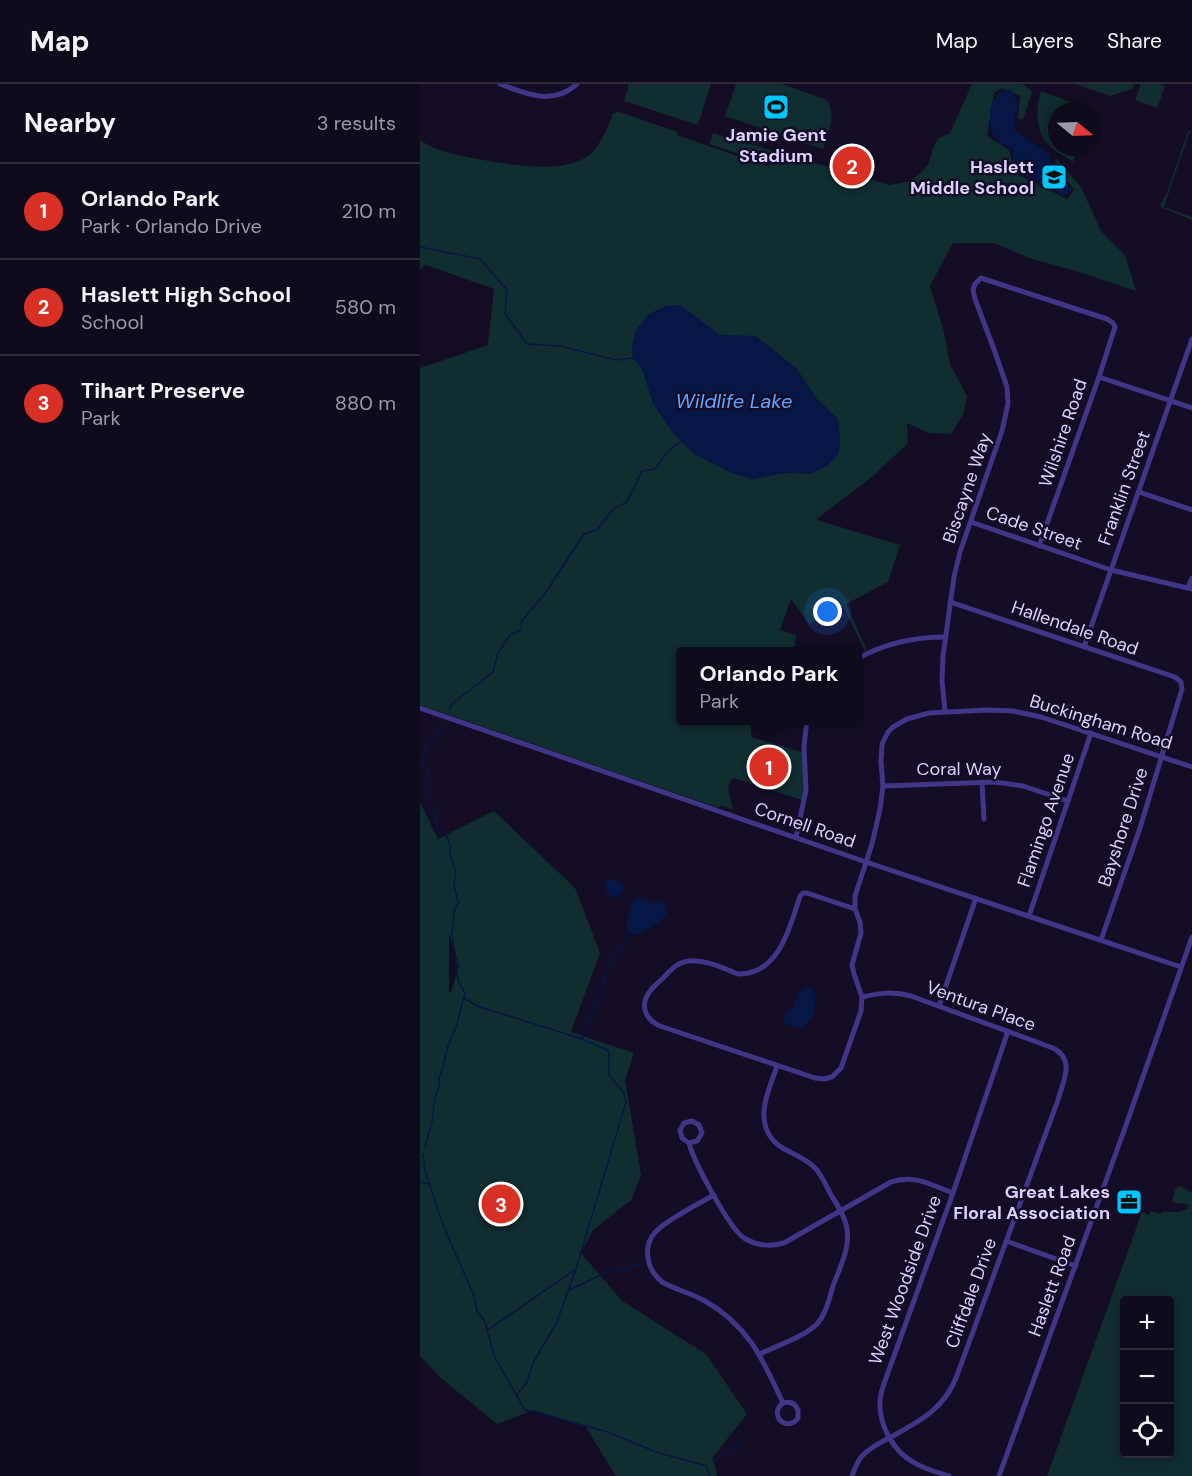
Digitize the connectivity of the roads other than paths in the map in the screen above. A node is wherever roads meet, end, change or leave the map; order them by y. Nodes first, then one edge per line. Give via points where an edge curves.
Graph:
1 (500, 84) edge
2 (577, 84) edge
3 (508, 85) edge
4 (1114, 330) joint
5 (1192, 339) edge
6 (1099, 377) junction
7 (1171, 401) junction
8 (1192, 408) edge
9 (1138, 492) junction
10 (1192, 510) edge
11 (971, 522) junction
12 (1039, 546) junction
13 (1111, 570) junction
14 (1192, 578) edge
15 (1190, 588) edge
16 (950, 602) junction
17 (945, 637) junction
18 (1084, 646) junction
19 (862, 657) edge
20 (1182, 689) joint
21 (420, 708) edge
22 (945, 711) junction
23 (806, 725) edge
24 (1091, 734) junction
25 (1161, 756) junction
26 (1192, 767) edge
27 (982, 782) junction
28 (883, 786) junction
29 (1068, 801) junction
30 (984, 819) dead end
31 (796, 837) junction
32 (866, 862) junction
33 (976, 898) junction
34 (855, 909) junction
35 (1029, 916) junction
36 (1192, 937) edge
37 (1101, 940) junction
38 (1181, 967) junction
39 (862, 997) junction
40 (939, 1006) junction
41 (1008, 1031) junction
42 (777, 1066) junction
43 (1064, 1079) joint
44 (689, 1143) junction
45 (953, 1193) junction
46 (714, 1195) junction
47 (840, 1211) junction
48 (1006, 1241) junction
49 (1076, 1266) junction
50 (760, 1354) junction
51 (783, 1403) junction
52 (889, 1438) junction
53 (852, 1476) edge
54 (948, 1476) edge
55 (999, 1476) edge

1 - 3 street
2 - 3 street via 565,93 548,97
4 - 6 street, Wilshire Road
4 - 11 street, Biscayne Way via 1107,319 978,280 973,287 974,295 1008,399 1004,423
5 - 7 street, Franklin Street
6 - 7 street
6 - 12 street, Wilshire Road
7 - 8 street
7 - 9 street, Franklin Street
9 - 10 street
9 - 13 street, Franklin Street
11 - 12 street, Cade Street
11 - 16 street, Biscayne Way via 956,567
12 - 13 street, Cade Street
13 - 15 street, Cade Street
13 - 18 street, Franklin Street
14 - 15 street
16 - 17 street, Biscayne Way
16 - 18 street, Hallendale Road
17 - 19 street via 890,644
17 - 22 street, Biscayne Way
18 - 20 street, Hallendale Road via 1175,677
20 - 25 street, Bayshore Drive
21 - 31 street, Cornell Road
22 - 24 street, Buckingham Road via 1022,713
22 - 28 street, Buckingham Road via 920,714 888,732 881,752
23 - 31 street via 806,790
24 - 25 street, Buckingham Road
24 - 29 street, Flamingo Avenue
25 - 26 street, Buckingham Road
25 - 37 street, Bayshore Drive
27 - 28 street, Coral Way
27 - 29 street, Coral Way via 1023,786
27 - 30 street
28 - 32 street, Buckingham Road
29 - 35 street, Flamingo Avenue
31 - 32 street, Cornell Road
32 - 33 street, Cornell Road
32 - 34 street, Buckingham Road
33 - 35 street, Cornell Road
33 - 40 street
34 - 39 street, Buckingham Road via 861,933 853,969
34 - 42 street via 803,893 783,945 759,969 738,974 687,961 674,967 647,996 645,1013 654,1023
35 - 37 street, Cornell Road
36 - 38 street, Haslett Road
37 - 38 street, Cornell Road
38 - 49 street, Haslett Road
39 - 40 street, Ventura Place via 900,993
39 - 42 street, Buckingham Road via 846,1057 836,1075 819,1079
40 - 41 street, Ventura Place
41 - 43 street, Ventura Place via 1062,1053 1066,1063
41 - 45 street, West Woodside Drive
42 - 47 street via 764,1110 767,1130 780,1147 818,1171
43 - 48 street, Cliffdale Drive
44 - 44 street via 697,1141 702,1133 692,1121 684,1123 680,1130
44 - 46 street
45 - 47 street via 903,1178
45 - 52 street, West Woodside Drive via 883,1385 880,1409
46 - 47 street via 738,1233 762,1245 784,1242
46 - 50 street via 656,1230 648,1246 650,1265 662,1282 724,1313
47 - 50 street via 846,1227 846,1248 822,1316 811,1329
48 - 49 street
48 - 52 street, Cliffdale Drive via 950,1392 934,1410
49 - 55 street, Haslett Road
50 - 51 street
51 - 51 street via 778,1408 778,1417 783,1423 792,1423 798,1418 798,1410 793,1403
52 - 53 street, Cliffdale Drive via 864,1454
52 - 54 street via 912,1462

